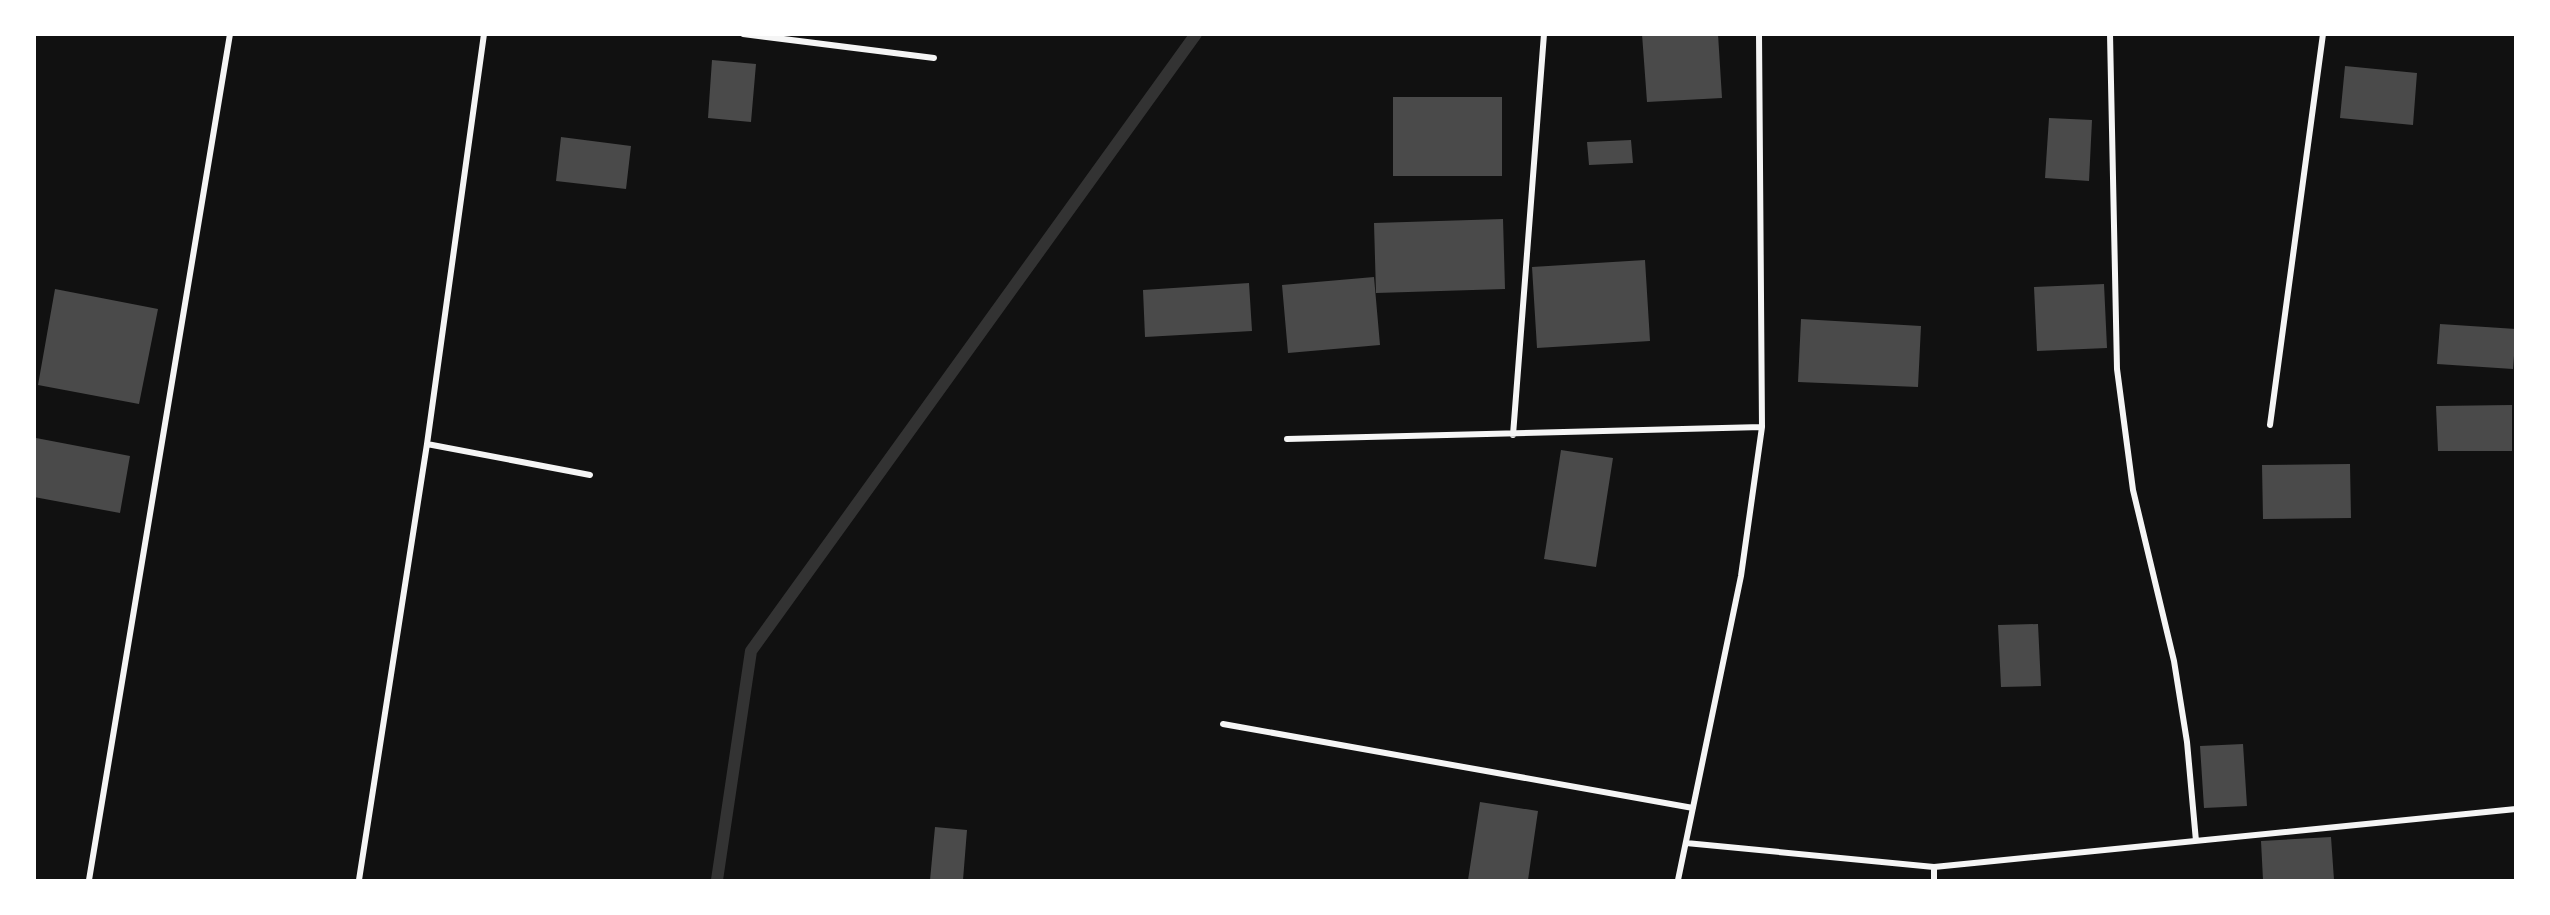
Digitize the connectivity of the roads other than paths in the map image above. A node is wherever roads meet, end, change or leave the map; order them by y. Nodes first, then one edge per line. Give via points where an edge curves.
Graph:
1 (230, 34) edge
2 (484, 34) edge
3 (743, 34) edge
4 (1544, 34) edge
5 (1760, 34) edge
6 (2110, 34) edge
7 (2323, 34) edge
8 (934, 58) dead end
9 (2270, 425) dead end
10 (1762, 428) junction
11 (1513, 435) junction
12 (1287, 439) dead end
13 (427, 444) junction
14 (590, 475) dead end
15 (1223, 724) dead end
16 (1693, 808) junction
17 (2516, 809) edge
18 (2196, 841) junction
19 (1686, 843) junction
20 (1934, 867) junction
21 (89, 880) edge
22 (359, 880) edge
23 (1678, 880) edge
24 (1934, 880) edge

1 - 21 street
2 - 13 street
3 - 8 street
4 - 11 street
5 - 10 street
6 - 18 street via 2117,369 2133,490 2174,661 2187,742
7 - 9 street
10 - 11 street
10 - 16 street via 1741,576
11 - 12 street
13 - 14 street
13 - 22 street
15 - 16 street
16 - 19 street
17 - 18 street
18 - 20 street
19 - 20 street
19 - 23 street
20 - 24 street

